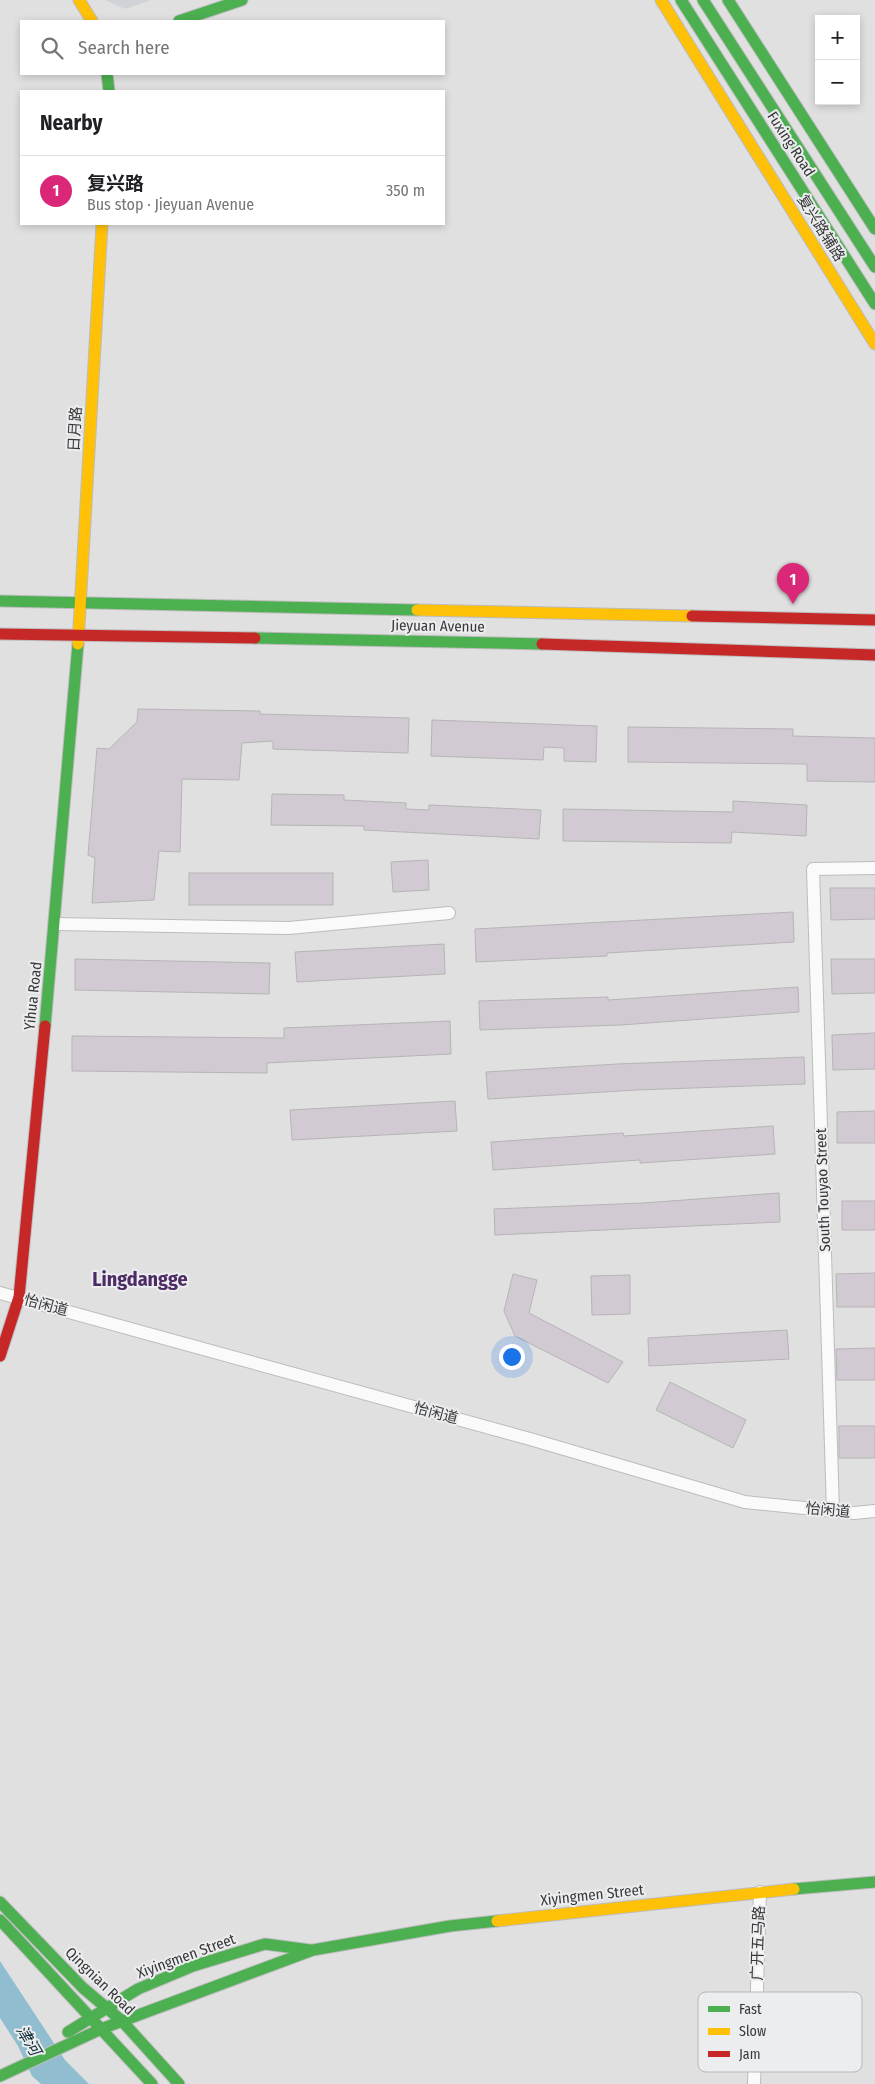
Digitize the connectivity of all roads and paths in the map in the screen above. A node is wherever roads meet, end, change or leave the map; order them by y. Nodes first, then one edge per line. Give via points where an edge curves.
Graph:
1 (79, 0) edge
2 (242, 0) edge
3 (661, 0) edge
4 (681, 0) edge
5 (703, 0) edge
6 (728, 0) edge
7 (91, 20) edge
8 (182, 20) edge
9 (107, 75) edge
10 (109, 90) edge
11 (102, 225) edge
12 (875, 229) edge
13 (852, 267) junction
14 (875, 267) edge
15 (875, 304) edge
16 (875, 334) edge
17 (875, 344) edge
18 (0, 601) edge
19 (81, 603) junction
20 (875, 620) edge
21 (0, 634) edge
22 (78, 635) junction
23 (875, 655) edge
24 (875, 868) edge
25 (448, 913) dead end
26 (55, 924) junction
27 (0, 1294) edge
28 (19, 1297) junction
29 (0, 1356) edge
30 (833, 1511) junction
31 (875, 1511) edge
32 (875, 1882) edge
33 (760, 1892) junction
34 (0, 1902) edge
35 (0, 1920) edge
36 (314, 1950) junction
37 (757, 1992) edge
38 (106, 2008) junction
39 (90, 2019) junction
40 (122, 2022) junction
41 (101, 2029) junction
42 (81, 2032) junction
43 (7, 2064) edge
44 (0, 2076) edge
45 (152, 2084) edge
46 (179, 2084) edge

1 - 7 main road
2 - 8 main road
3 - 17 main road, 复兴路辅路
4 - 13 main road, Fuxing Road
5 - 14 main road, Fuxing Road
6 - 12 main road
9 - 10 main road
11 - 19 main road, 日月路
13 - 15 main road, Fuxing Road
13 - 16 main road
18 - 19 main road, Jieyuan Avenue
19 - 20 main road, Jieyuan Avenue
19 - 22 main road, 日月路
21 - 22 main road, Jieyuan Avenue
22 - 23 main road, Jieyuan Avenue via 488,642
22 - 26 main road, Yihua Road
24 - 30 street, South Touyao Street via 813,869
25 - 26 street via 289,928
26 - 28 main road, Yihua Road
27 - 28 street, 怡闲道
28 - 29 main road, Yihua Road
28 - 30 street, 怡闲道 via 745,1502
30 - 31 street, 怡闲道
32 - 33 main road, Xiyingmen Street
33 - 36 main road, Xiyingmen Street via 450,1926
33 - 37 street, 广开五马路
34 - 38 main road, Qingnian Road
35 - 39 main road, Qingnian Road
36 - 38 main road, Xiyingmen Street via 265,1944 193,1966 138,1989
36 - 40 main road, Xiyingmen Street
38 - 39 main road, Xiyingmen Street
38 - 40 main road, Qingnian Road
39 - 41 main road, Qingnian Road
39 - 42 main road, Xiyingmen Street
40 - 41 main road, Xiyingmen Street
40 - 46 main road, Qingnian Road
41 - 42 main road, Xiyingmen Street
41 - 45 main road, Qingnian Road
42 - 43 main road
43 - 44 main road

